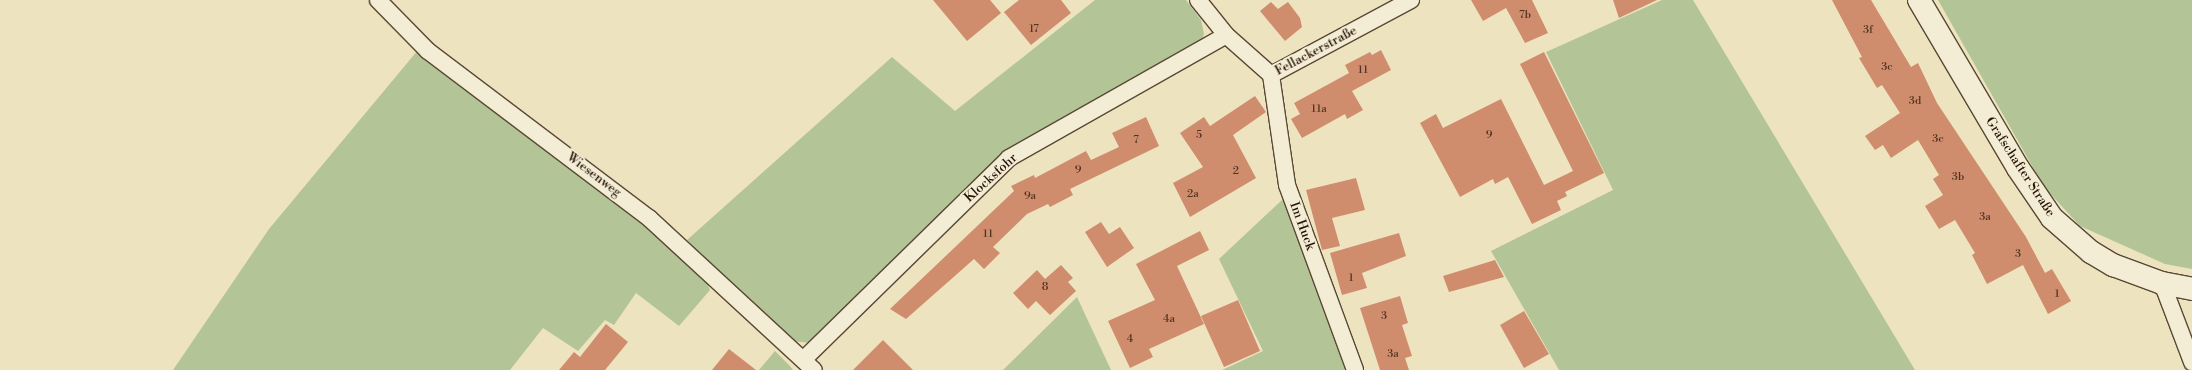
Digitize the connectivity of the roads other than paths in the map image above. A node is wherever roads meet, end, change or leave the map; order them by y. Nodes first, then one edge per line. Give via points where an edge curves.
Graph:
1 (378, 0) edge
2 (1198, 0) edge
3 (1411, 0) edge
4 (1919, 0) edge
5 (1226, 35) junction
6 (1271, 75) junction
7 (2162, 283) junction
8 (2192, 289) edge
9 (2192, 362) edge
10 (809, 364) edge
11 (1355, 370) edge

1 - 10 street, Wiesenweg via 428,51 649,218
2 - 5 street, Fellackerstraße
3 - 6 street, Fellackerstraße
4 - 7 street, Grafschafter Straße via 2011,156 2052,218 2072,237 2113,266
5 - 6 street, Fellackerstraße
5 - 10 street, Klocksfohr via 1009,158
6 - 11 street, Im Huck via 1287,185
7 - 8 street, Grafschafter Straße
7 - 9 street

